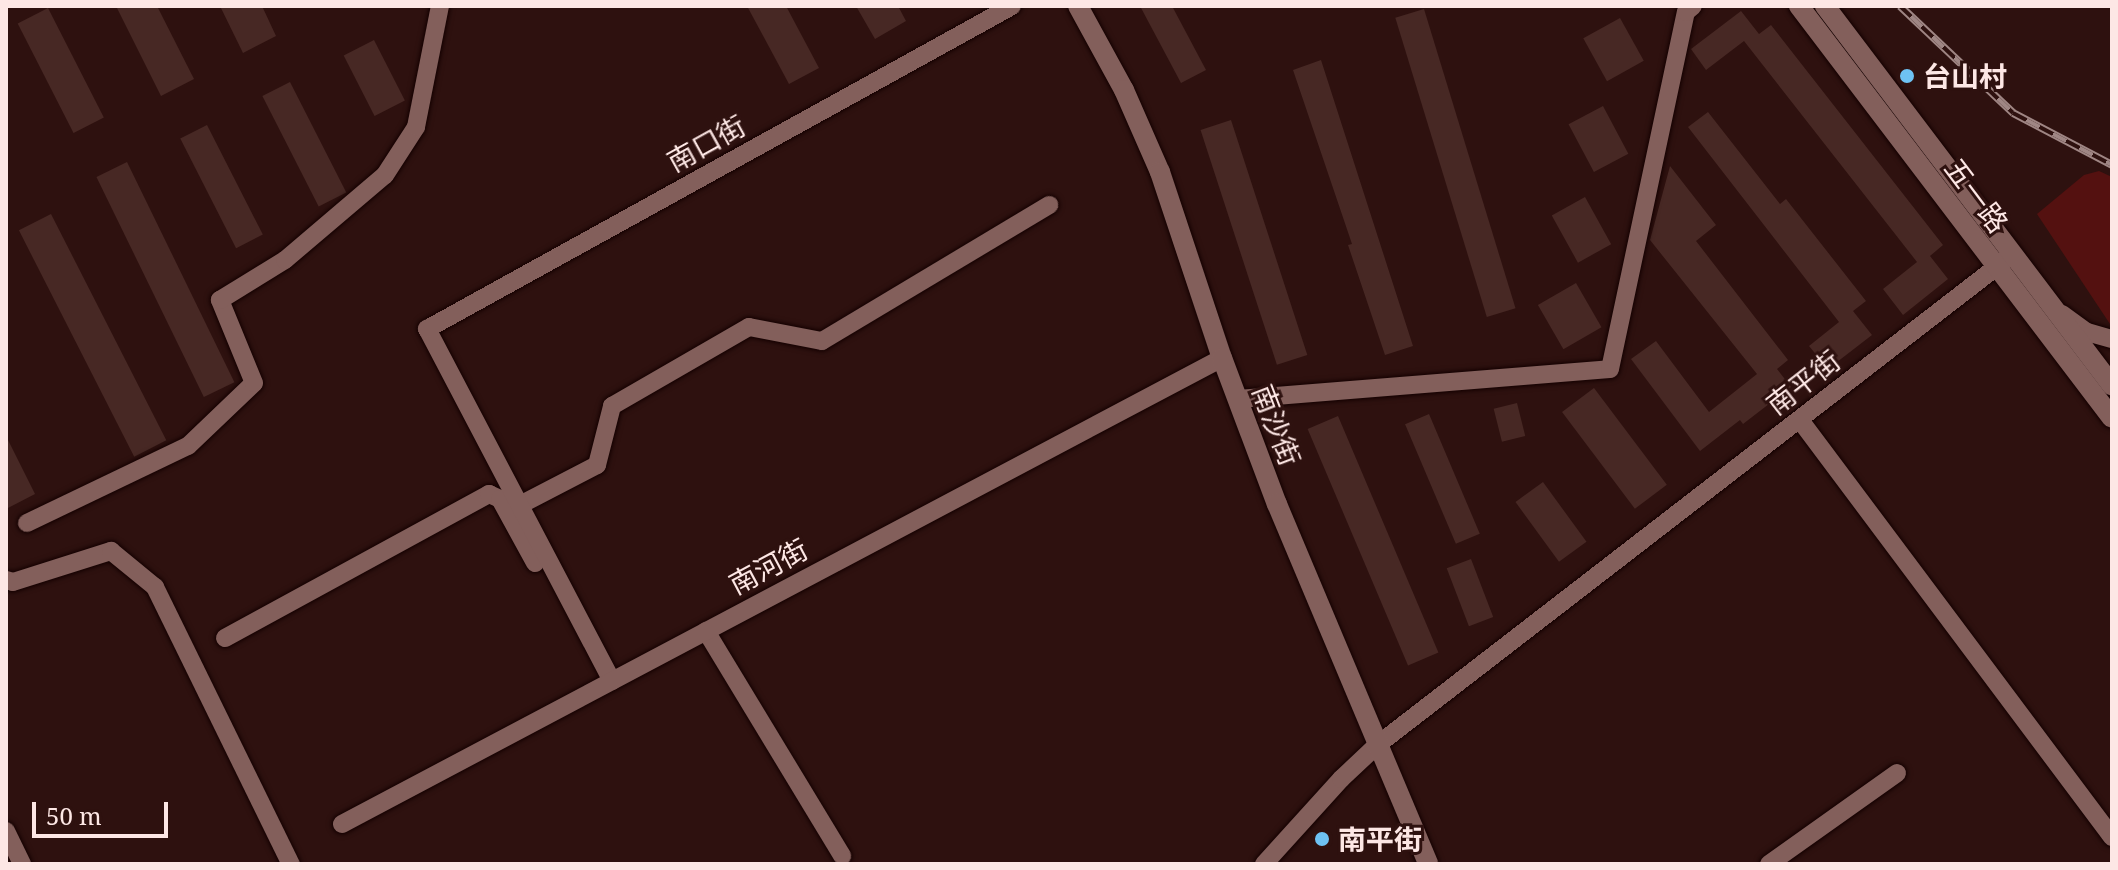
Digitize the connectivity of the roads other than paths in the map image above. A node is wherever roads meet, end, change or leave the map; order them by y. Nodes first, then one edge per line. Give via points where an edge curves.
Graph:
1 (440, 6) edge
2 (1012, 6) edge
3 (1078, 6) edge
4 (1693, 6) edge
5 (1799, 6) edge
6 (1825, 6) edge
7 (1049, 205) dead end
8 (2004, 262) junction
9 (2050, 306) junction
10 (2112, 339) edge
11 (1222, 358) junction
12 (2112, 386) edge
13 (1238, 399) junction
14 (2112, 418) edge
15 (1800, 420) junction
16 (518, 506) junction
17 (27, 523) dead end
18 (6, 580) edge
19 (564, 590) junction
20 (706, 631) junction
21 (225, 638) dead end
22 (612, 681) junction
23 (1376, 746) junction
24 (1897, 773) dead end
25 (342, 824) dead end
26 (6, 831) edge
27 (2112, 837) edge
28 (842, 856) dead end
29 (22, 864) edge
30 (291, 864) edge
31 (1264, 864) edge
32 (1428, 864) edge
33 (1769, 864) edge

1 - 17 street via 416,127 385,175 285,260 220,300 254,383 188,446
2 - 16 street, 南口街 via 427,329
3 - 11 main road, 南沙街 via 1124,90 1160,172
4 - 13 street via 1686,12 1610,369
5 - 8 main road, 五一路
6 - 8 main road, 五一路
7 - 16 street via 822,341 749,327 612,406 597,465
8 - 9 main road, 五一路
8 - 14 main road, 五一路
8 - 15 street, 南平街
9 - 10 street via 2087,332
9 - 12 main road, 五一路
11 - 13 main road, 南沙街
11 - 20 street, 南河街
13 - 23 main road, 南沙街
15 - 23 street, 南平街
15 - 27 street
16 - 19 street
18 - 30 street via 111,551 155,587
19 - 21 street via 544,581 500,499 489,494
19 - 22 street
20 - 22 street, 南河街
20 - 28 street
22 - 25 street, 南河街
23 - 31 street, 南平街
23 - 32 main road, 南沙街
24 - 33 street
26 - 29 street

